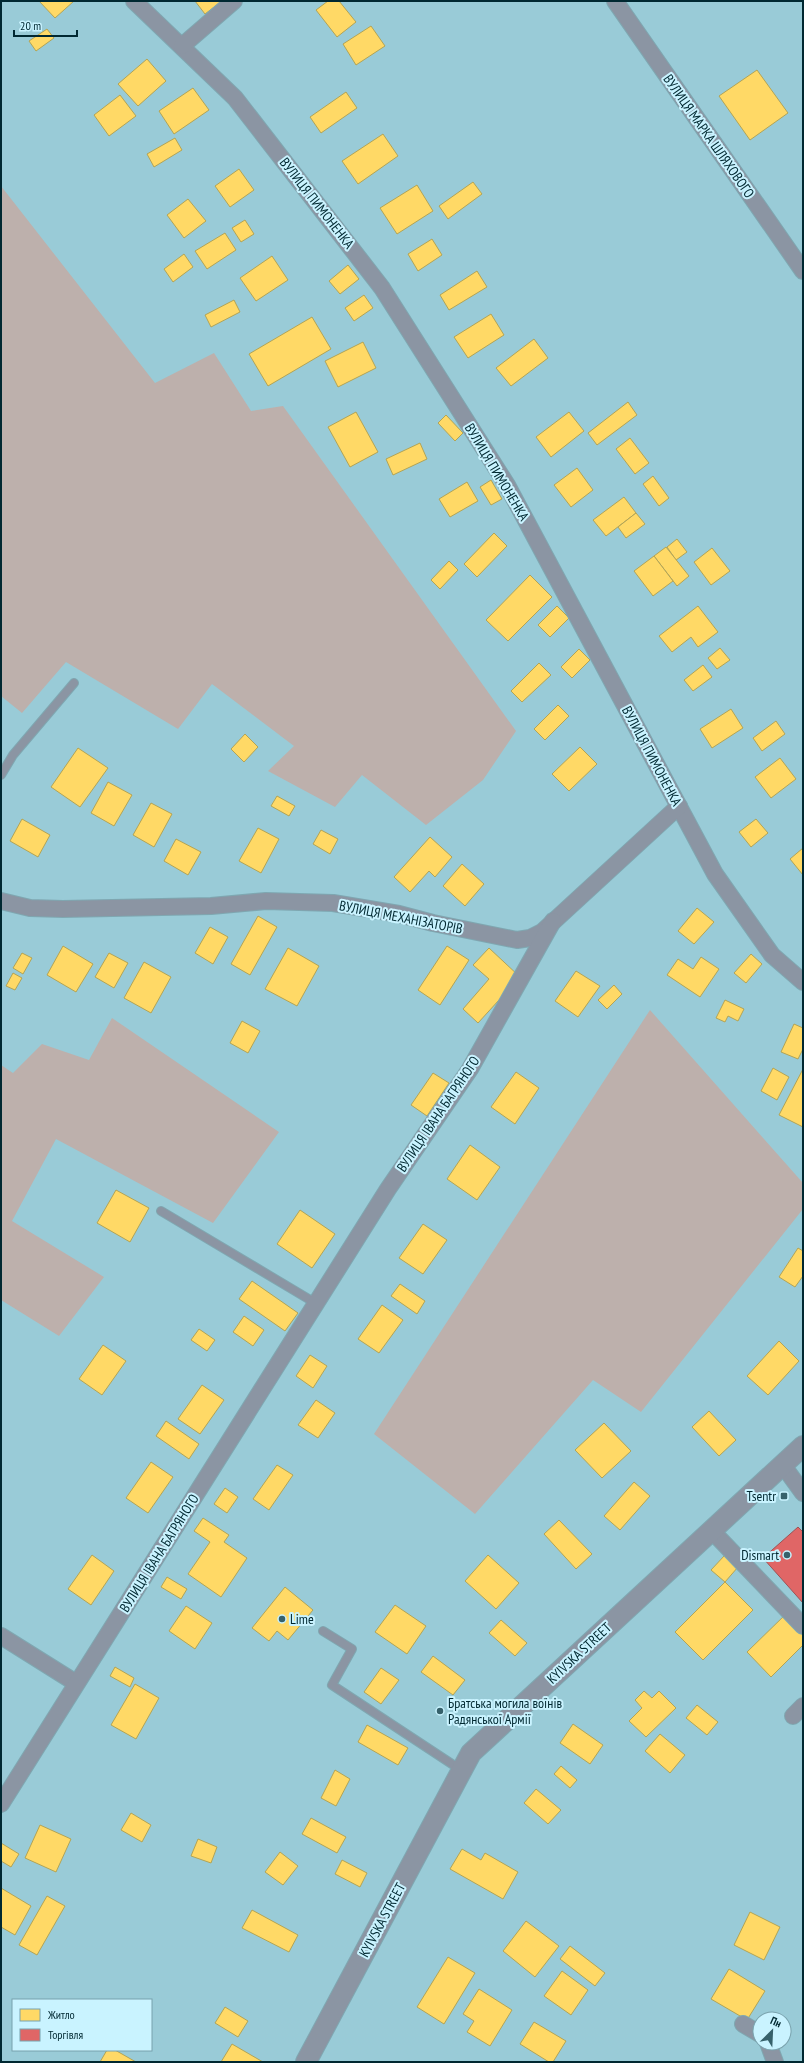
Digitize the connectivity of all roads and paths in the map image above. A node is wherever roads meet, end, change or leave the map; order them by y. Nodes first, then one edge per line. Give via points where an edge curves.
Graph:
1 (134, 1) edge
2 (234, 1) edge
3 (615, 1) edge
4 (182, 46) junction
5 (803, 271) edge
6 (74, 683) dead end
7 (1, 775) edge
8 (679, 806) junction
9 (1, 901) edge
10 (554, 921) junction
11 (499, 938) junction
12 (527, 965) junction
13 (803, 982) edge
14 (161, 1211) dead end
15 (317, 1304) junction
16 (803, 1446) edge
17 (782, 1464) junction
18 (803, 1493) edge
19 (712, 1531) junction
20 (803, 1626) edge
21 (323, 1632) dead end
22 (1, 1636) edge
23 (76, 1683) junction
24 (462, 1770) junction
25 (1, 1804) edge
26 (743, 2024) dead end
27 (752, 2029) edge
28 (771, 2051) edge
29 (306, 2062) edge
30 (775, 2062) edge

1 - 4 street, ВУЛИЦЯ ПИМОНЕНКА
2 - 4 street
3 - 5 street, ВУЛИЦЯ МАРКА ШЛЯХОВОГО
4 - 8 street, ВУЛИЦЯ ПИМОНЕНКА via 235,98 382,288 507,485
6 - 7 lane via 13,755
8 - 10 street, ВУЛИЦЯ МЕХАНІЗАТОРІВ
8 - 13 street, ВУЛИЦЯ ПИМОНЕНКА via 715,874 772,955
9 - 11 street, ВУЛИЦЯ МЕХАНІЗАТОРІВ via 30,908 63,909 211,906 266,902 333,903 399,914
10 - 11 street, ВУЛИЦЯ МЕХАНІЗАТОРІВ via 542,932 530,938
10 - 12 street, ВУЛИЦЯ ІВАНА БАГРЯНОГО
11 - 12 street via 523,948 528,956
12 - 15 street, ВУЛИЦЯ ІВАНА БАГРЯНОГО via 470,1069 388,1189
14 - 15 lane
15 - 23 street, ВУЛИЦЯ ІВАНА БАГРЯНОГО
16 - 17 street, KYIVSKA STREET
17 - 18 street
17 - 19 street, KYIVSKA STREET
19 - 20 street
19 - 24 street, KYIVSKA STREET via 471,1753
21 - 24 lane via 352,1649 332,1685
22 - 23 street
23 - 25 street, ВУЛИЦЯ ІВАНА БАГРЯНОГО
24 - 29 street, KYIVSKA STREET
26 - 27 street
28 - 30 street

